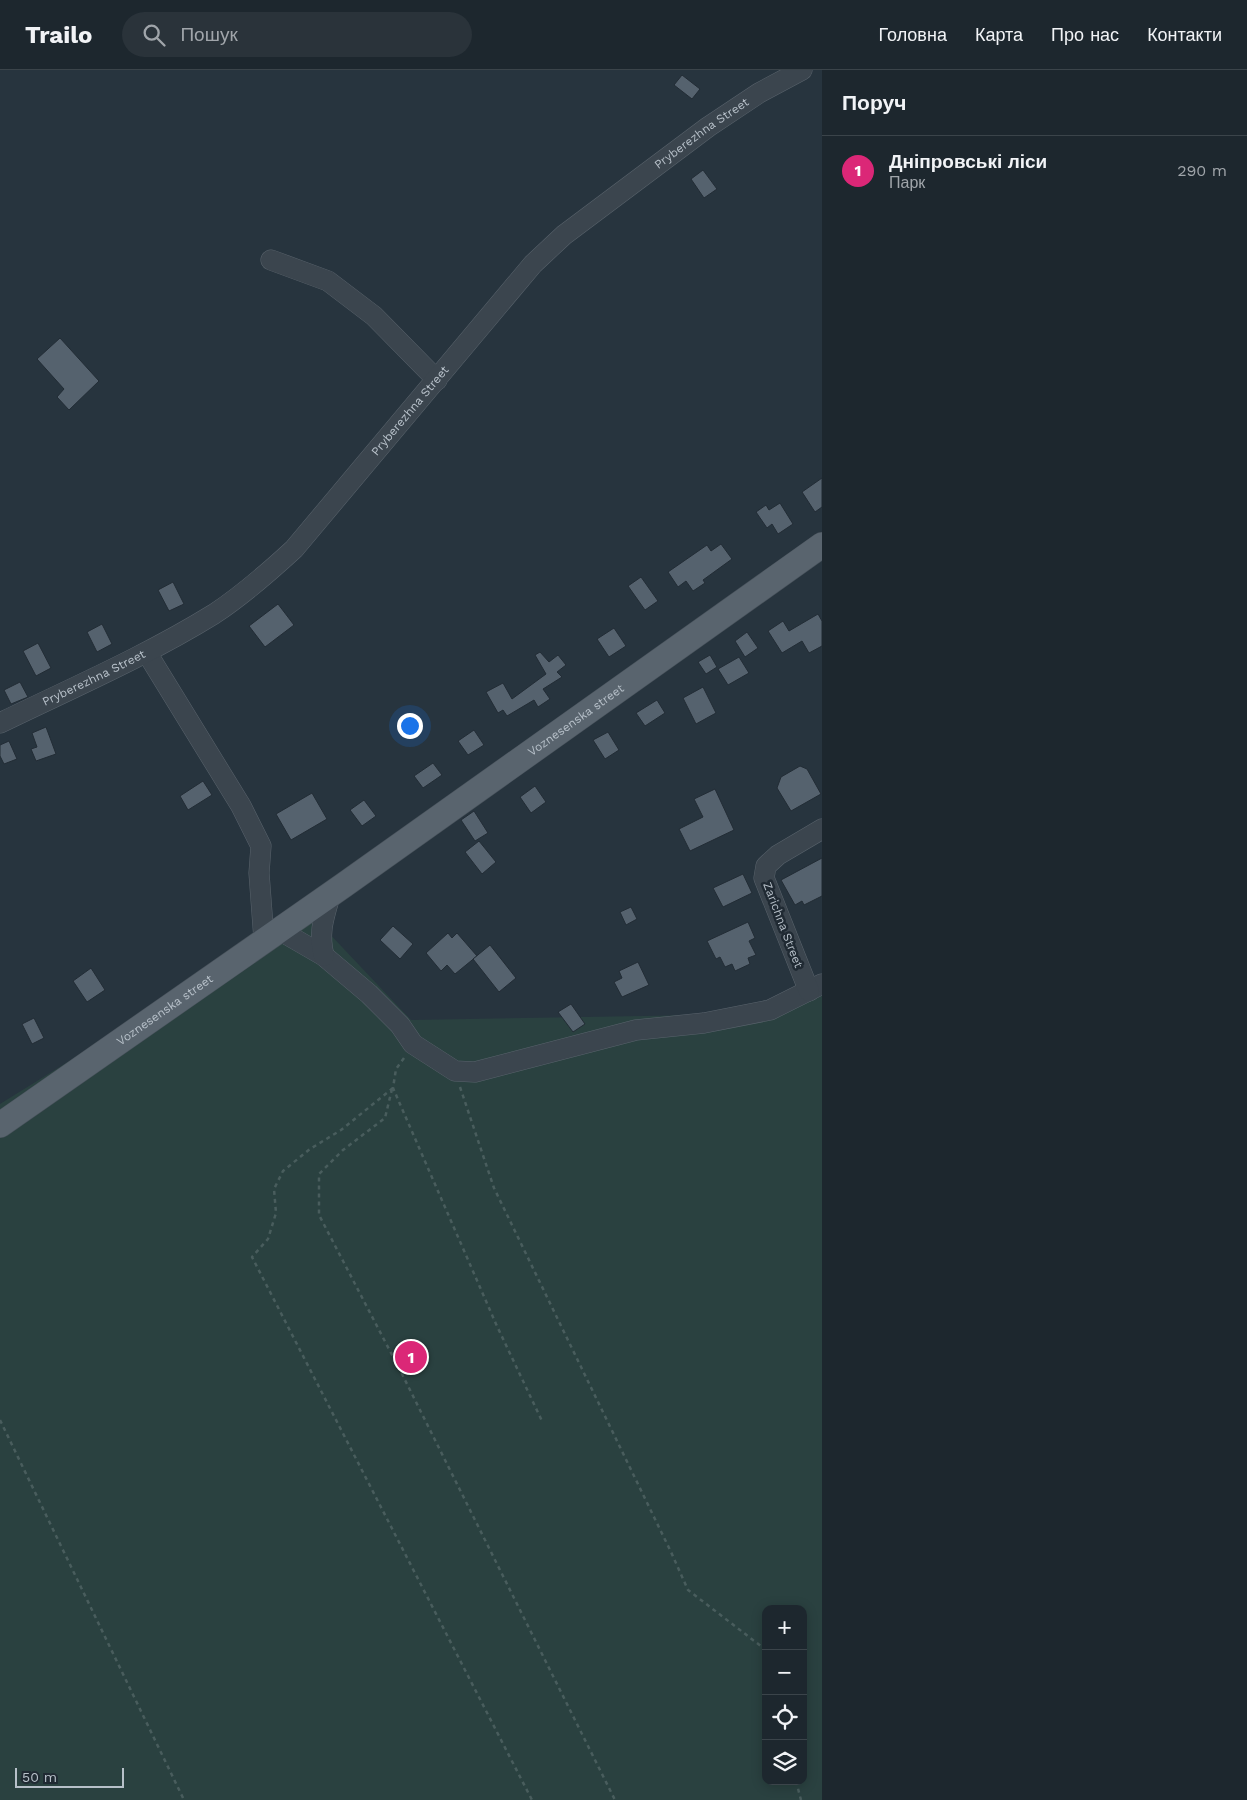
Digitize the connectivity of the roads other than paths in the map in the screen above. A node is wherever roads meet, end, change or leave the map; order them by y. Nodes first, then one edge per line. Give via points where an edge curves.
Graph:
1 (800, 70) edge
2 (271, 260) dead end
3 (437, 380) junction
4 (822, 545) edge
5 (147, 653) junction
6 (0, 723) edge
7 (822, 829) edge
8 (330, 896) junction
9 (272, 935) junction
10 (324, 956) junction
11 (816, 987) edge
12 (0, 1125) edge

1 - 3 street, Pryberezhna Street via 708,127 564,235 533,264
2 - 3 street via 328,281 374,316
3 - 5 street, Pryberezhna Street via 294,549 215,613
4 - 8 main road, Voznesenska street
5 - 6 street, Pryberezhna Street
5 - 9 street via 241,806 261,846 259,873
7 - 11 street, Zarichna Street via 778,854 766,866 764,878
8 - 9 main road, Voznesenska street
8 - 10 street via 320,942
9 - 10 street
9 - 12 main road, Voznesenska street
10 - 11 street via 400,1025 412,1044 455,1071 474,1072 636,1030 704,1023 770,1010

